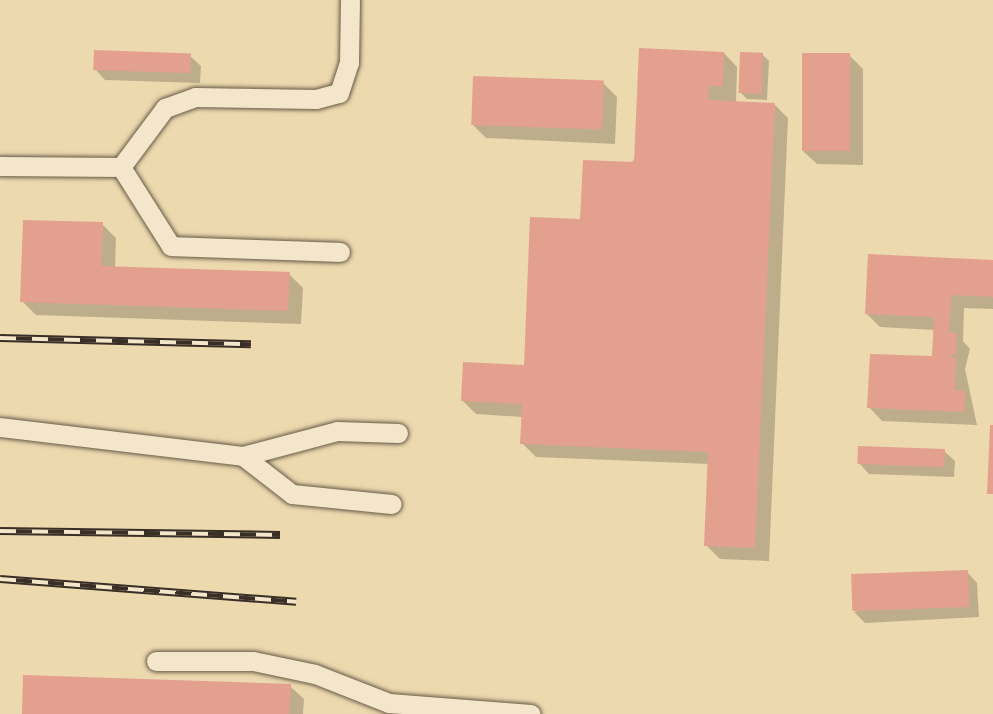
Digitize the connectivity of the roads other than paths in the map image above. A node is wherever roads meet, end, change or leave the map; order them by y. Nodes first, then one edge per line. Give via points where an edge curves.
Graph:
1 (350, 0) edge
2 (0, 166) edge
3 (121, 167) junction
4 (340, 252) dead end
5 (0, 427) edge
6 (398, 433) dead end
7 (243, 456) junction
8 (392, 504) dead end
9 (156, 661) dead end
10 (531, 714) edge

1 - 3 lane via 349,63 339,93 316,99 195,97 165,108
2 - 3 lane
3 - 4 lane via 172,246
5 - 7 lane
6 - 7 lane via 337,430
7 - 8 lane via 292,494
9 - 10 lane via 253,661 315,674 388,703

